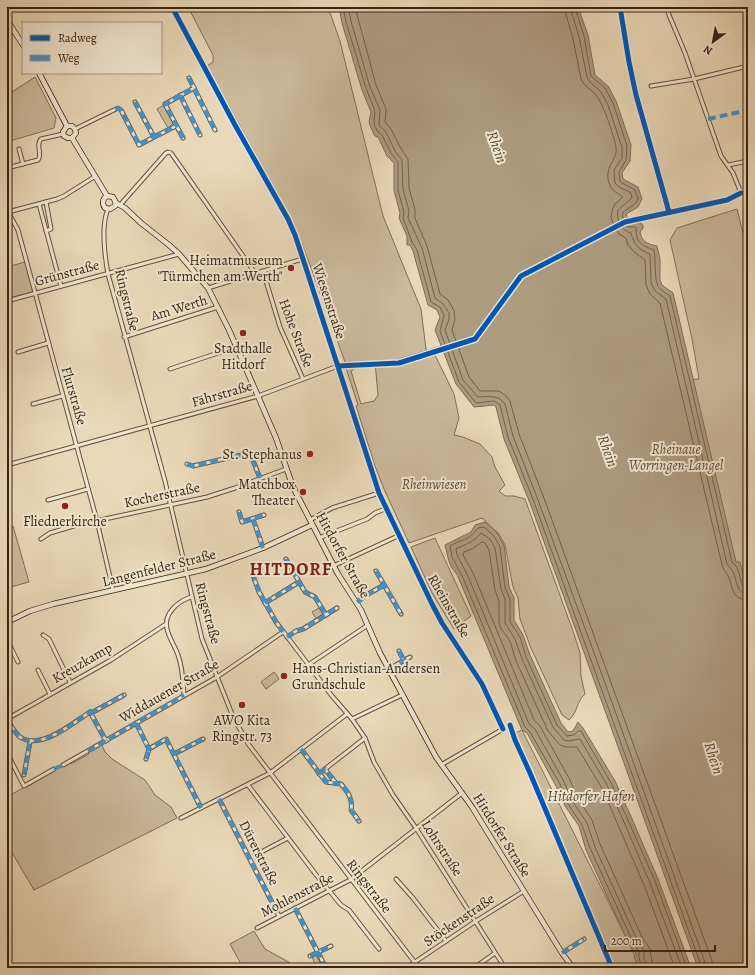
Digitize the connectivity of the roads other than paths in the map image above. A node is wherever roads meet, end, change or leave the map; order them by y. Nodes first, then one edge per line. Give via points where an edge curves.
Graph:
1 (667, 7) edge
2 (7, 20) edge
3 (22, 44) edge
4 (748, 66) edge
5 (40, 74) edge
6 (189, 78) dead end
7 (694, 79) junction
8 (651, 86) dead end
9 (194, 88) junction
10 (180, 95) junction
11 (135, 102) dead end
12 (235, 125) dead end
13 (67, 126) junction
14 (176, 126) junction
15 (75, 129) junction
16 (215, 130) dead end
17 (63, 134) junction
18 (200, 135) dead end
19 (72, 138) junction
20 (154, 138) junction
21 (183, 138) dead end
22 (19, 149) dead end
23 (748, 161) edge
24 (23, 164) junction
25 (728, 165) junction
26 (7, 168) edge
27 (94, 177) junction
28 (741, 192) junction
29 (748, 192) edge
30 (107, 196) junction
31 (46, 202) junction
32 (39, 204) junction
33 (118, 204) junction
34 (108, 209) junction
35 (8, 211) edge
36 (631, 220) dead end
37 (46, 231) junction
38 (179, 254) junction
39 (303, 259) junction
40 (263, 271) junction
41 (255, 273) junction
42 (108, 274) junction
43 (61, 286) junction
44 (208, 288) junction
45 (35, 293) junction
46 (7, 301) edge
47 (218, 307) junction
48 (124, 337) junction
49 (48, 342) junction
50 (236, 347) junction
51 (442, 348) dead end
52 (18, 352) dead end
53 (338, 366) junction
54 (170, 369) dead end
55 (303, 379) junction
56 (62, 396) junction
57 (258, 396) junction
58 (33, 404) dead end
59 (150, 426) junction
60 (77, 446) junction
61 (187, 464) dead end
62 (7, 465) edge
63 (286, 469) junction
64 (260, 478) junction
65 (88, 489) junction
66 (379, 493) junction
67 (48, 500) dead end
68 (171, 504) junction
69 (387, 508) junction
70 (239, 512) dead end
71 (264, 515) dead end
72 (254, 519) junction
73 (97, 521) junction
74 (311, 523) junction
75 (400, 535) junction
76 (319, 538) junction
77 (41, 539) dead end
78 (263, 548) junction
79 (286, 559) dead end
80 (334, 566) junction
81 (376, 571) dead end
82 (252, 573) dead end
83 (187, 574) junction
84 (299, 582) junction
85 (384, 585) junction
86 (112, 590) junction
87 (370, 593) dead end
88 (365, 596) dead end
89 (191, 597) junction
90 (357, 602) junction
91 (265, 603) junction
92 (337, 608) dead end
93 (326, 614) junction
94 (401, 614) dead end
95 (7, 622) edge
96 (166, 624) junction
97 (368, 625) junction
98 (283, 632) junction
99 (43, 635) dead end
100 (287, 637) junction
101 (7, 640) edge
102 (399, 651) dead end
103 (410, 657) dead end
104 (404, 660) junction
105 (18, 662) dead end
106 (308, 664) junction
107 (389, 669) junction
108 (38, 670) dead end
109 (217, 677) junction
110 (70, 682) junction
111 (50, 694) junction
112 (124, 695) dead end
113 (184, 695) junction
114 (402, 695) junction
115 (90, 712) junction
116 (347, 714) junction
117 (7, 719) edge
118 (352, 719) junction
119 (136, 723) junction
120 (365, 738) junction
121 (204, 739) dead end
122 (106, 740) junction
123 (30, 742) junction
124 (149, 749) junction
125 (301, 749) junction
126 (7, 753) edge
127 (174, 754) junction
128 (146, 759) dead end
129 (441, 764) junction
130 (63, 765) dead end
131 (54, 769) dead end
132 (325, 769) junction
133 (270, 773) junction
134 (319, 774) junction
135 (24, 775) dead end
136 (335, 782) junction
137 (248, 785) junction
138 (462, 793) junction
139 (219, 799) junction
140 (200, 808) junction
141 (181, 818) dead end
142 (359, 821) dead end
143 (416, 828) junction
144 (288, 838) junction
145 (262, 851) dead end
146 (396, 879) dead end
147 (350, 880) junction
148 (329, 890) junction
149 (524, 891) junction
150 (295, 908) junction
151 (279, 916) junction
152 (476, 921) junction
153 (257, 928) dead end
154 (584, 939) dead end
155 (446, 942) junction
156 (331, 946) dead end
157 (379, 949) dead end
158 (317, 952) junction
159 (496, 953) junction
160 (562, 953) junction
161 (310, 956) dead end
162 (415, 963) junction
163 (326, 968) edge
164 (406, 968) edge
165 (419, 968) edge
166 (474, 968) edge
167 (505, 968) edge
168 (573, 968) edge

1 - 7 street
2 - 3 street
4 - 7 street
5 - 13 street
6 - 9 street
7 - 8 street
7 - 25 street via 721,156
9 - 10 street
9 - 16 street
10 - 14 street via 165,104
10 - 18 street
11 - 20 street
12 - 39 street, Wiesenstraße via 288,219
13 - 15 street
13 - 17 street via 63,129
14 - 20 street
14 - 21 street
15 - 19 street
15 - 20 street via 118,108 122,110 139,145
17 - 19 street
17 - 24 street via 41,140 38,145 39,158
19 - 27 street
22 - 24 street
23 - 25 street
24 - 26 street
25 - 28 street
27 - 30 street
27 - 31 street via 64,196
28 - 29 street
28 - 36 street via 727,200
30 - 33 street via 113,197
30 - 34 street via 103,203
31 - 32 street
31 - 37 street via 51,229
32 - 35 street
32 - 37 street
33 - 34 street
33 - 38 street, Hitdorfer Straße
33 - 41 street via 166,153 171,153
34 - 42 street, Ringstraße via 105,219
35 - 45 street, Flurstraße via 18,230
37 - 43 street
38 - 42 street, Grünstraße
38 - 44 street, Hitdorfer Straße
39 - 40 street, Am Werth
39 - 53 street, Wiesenstraße
40 - 41 street, Am Werth
40 - 55 street, Hohe Straße via 280,327
41 - 44 street, Am Werth
42 - 43 street, Grünstraße
42 - 48 street, Ringstraße
43 - 45 street, Grünstraße
44 - 47 street, Hitdorfer Straße
45 - 46 street, Grünstraße
45 - 49 street, Flurstraße
47 - 48 street, Am Werth
47 - 50 street, Hitdorfer Straße
48 - 59 street, Ringstraße
49 - 52 street
49 - 56 street, Flurstraße
50 - 54 street
50 - 57 street, Hitdorfer Straße
51 - 53 street, Fährstraße via 394,363
53 - 55 street, Fährstraße
53 - 66 street, Wiesenstraße
55 - 57 street, Fährstraße
56 - 58 street
56 - 60 street, Flurstraße
57 - 59 street, Fährstraße
57 - 63 street, Hitdorfer Straße
59 - 60 street, Fährstraße
59 - 68 street, Ringstraße
60 - 62 street, Fährstraße
60 - 65 street, Flurstraße
61 - 64 street via 193,466 250,453
63 - 64 street, Kocherstraße
63 - 74 street, Hitdorfer Straße
64 - 68 street, Kocherstraße via 207,496
65 - 67 street
65 - 73 street, Flurstraße
66 - 69 street, Rheinstraße
66 - 74 street, Langenfelder Straße via 332,508
68 - 73 street, Kocherstraße
68 - 83 street, Ringstraße
69 - 75 street, Rheinstraße
69 - 76 street
70 - 72 street via 242,522
71 - 72 street
72 - 78 street
73 - 77 street, Kocherstraße via 50,533
73 - 86 street, Flurstraße
74 - 76 street, Hitdorfer Straße
74 - 78 street, Langenfelder Straße
75 - 80 street
75 - 129 street, Rheinstraße via 442,623 482,684 503,728
76 - 80 street, Hitdorfer Straße
78 - 83 street, Langenfelder Straße
79 - 84 street
80 - 90 street, Hitdorfer Straße
81 - 85 street
82 - 91 street, Lohrstraße
83 - 86 street, Langenfelder Straße
83 - 89 street, Ringstraße
84 - 91 street
84 - 93 street via 305,592 315,597
85 - 87 street
85 - 94 street
86 - 95 street, Langenfelder Straße via 30,611
88 - 90 street
89 - 96 street via 174,606
89 - 109 street, Ringstraße via 202,640
90 - 97 street, Hitdorfer Straße
91 - 98 street, Lohrstraße
92 - 93 street
93 - 100 street
96 - 110 street, Kreuzkamp via 111,660
96 - 113 street via 179,655
97 - 106 street
97 - 107 street, Hitdorfer Straße
98 - 100 street, Lohrstraße
98 - 109 street, Widdauener Straße
99 - 110 street via 49,639
100 - 106 street, Lohrstraße
101 - 105 street
102 - 104 street
103 - 104 street
104 - 107 street
106 - 116 street, Lohrstraße
107 - 114 street, Hitdorfer Straße
108 - 111 street
109 - 113 street, Widdauener Straße
109 - 133 street, Ringstraße via 234,719
110 - 111 street, Kreuzkamp
111 - 117 street, Kreuzkamp
112 - 115 street
113 - 119 street, Widdauener Straße
114 - 118 street
114 - 129 street, Hitdorfer Straße
115 - 122 street
115 - 123 street via 48,738
116 - 118 street, Lohrstraße
116 - 125 street
117 - 123 street via 20,737
118 - 120 street, Lohrstraße
119 - 122 street, Widdauener Straße
119 - 124 street
120 - 132 street
120 - 143 street, Lohrstraße via 380,773
121 - 127 street
122 - 130 street, Widdauener Straße
123 - 135 street
124 - 127 street via 166,739
124 - 128 street
125 - 133 street
125 - 134 street
126 - 131 street via 24,786
127 - 140 street
129 - 138 street, Hitdorfer Straße
132 - 134 street
132 - 136 street
133 - 137 street
133 - 147 street, Ringstraße
134 - 136 street via 326,782
136 - 142 street via 341,784 350,795 351,810
137 - 139 street
137 - 144 street
138 - 143 street, Mohlenstraße
138 - 149 street, Hitdorfer Straße
139 - 140 street
139 - 151 street, Dürerstraße
140 - 141 street
143 - 147 street, Mohlenstraße
143 - 152 street, Lohrstraße
144 - 145 street
144 - 148 street
146 - 155 street
147 - 148 street, Mohlenstraße
147 - 162 street, Ringstraße
148 - 150 street, Mohlenstraße
148 - 157 street via 349,910
149 - 152 street, Stöckenstraße
149 - 160 street, Hitdorfer Straße
150 - 151 street, Mohlenstraße
150 - 158 street
151 - 153 street, Mohlenstraße
152 - 155 street, Stöckenstraße
152 - 159 street, Lohrstraße
154 - 160 street
155 - 162 street, Stöckenstraße
156 - 158 street
158 - 161 street
158 - 163 street
159 - 166 street
159 - 167 street, Lohrstraße
160 - 168 street, Hitdorfer Straße
162 - 164 street, Stöckenstraße
162 - 165 street, Ringstraße

